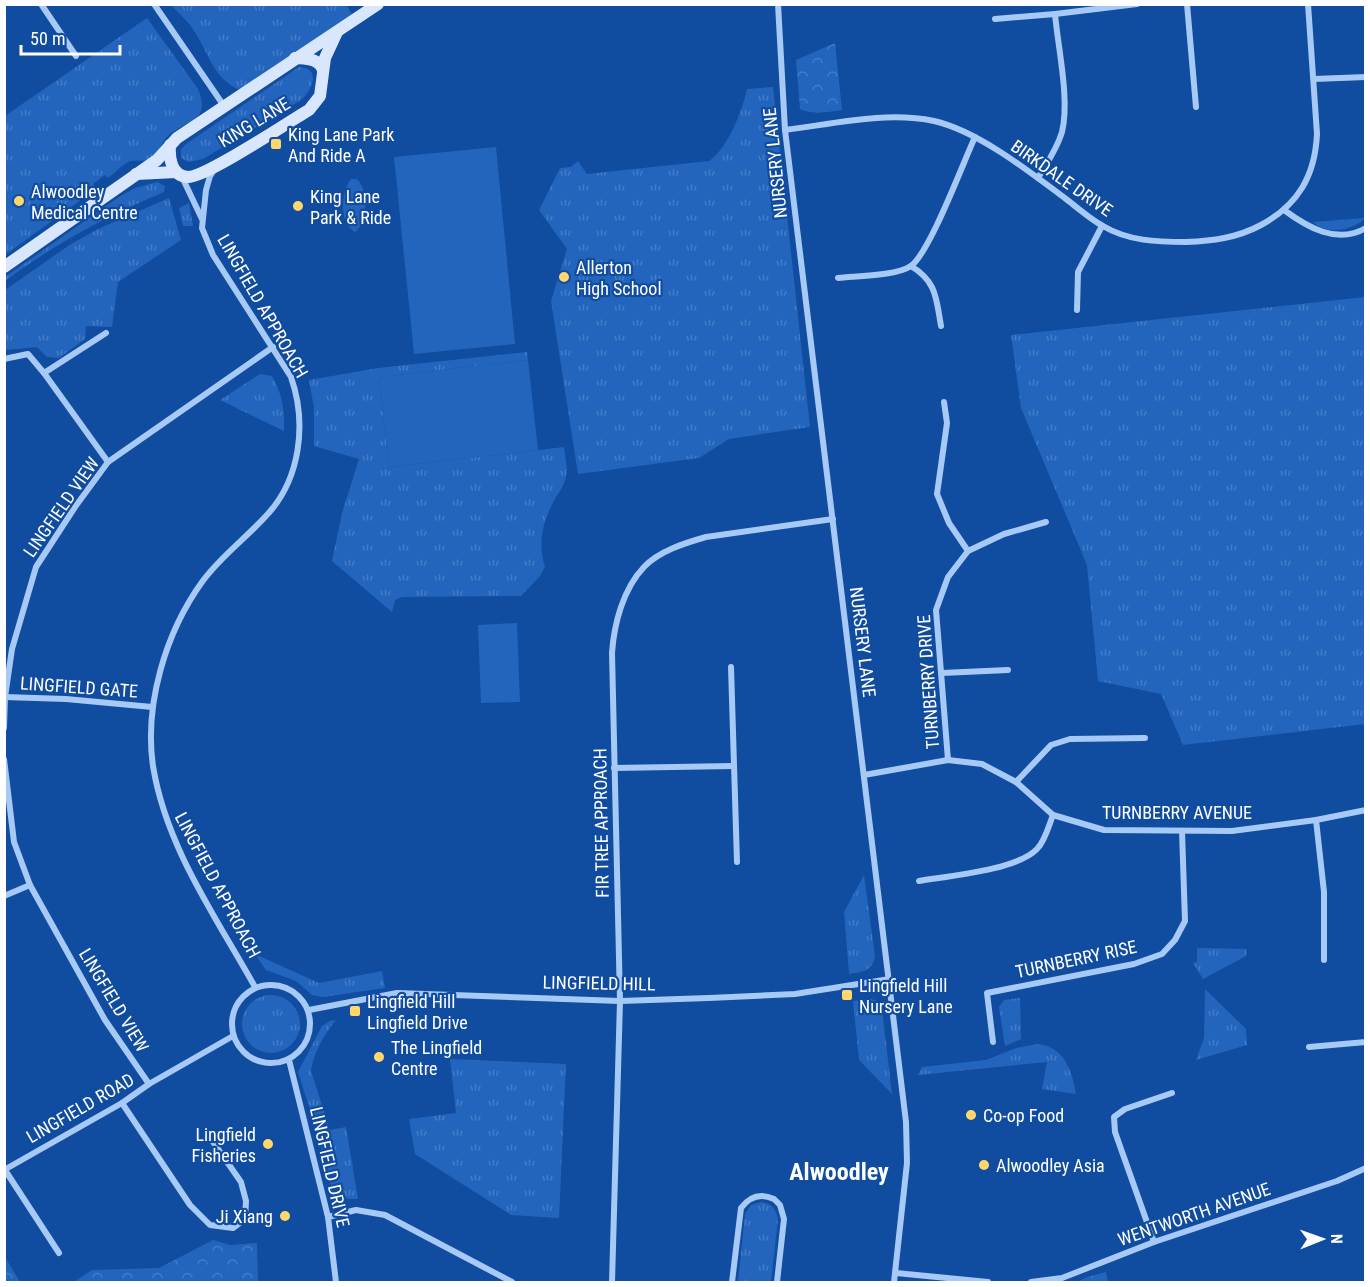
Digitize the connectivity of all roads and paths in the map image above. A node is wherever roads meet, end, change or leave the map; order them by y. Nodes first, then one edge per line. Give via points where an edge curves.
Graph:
1 (41, 4) edge
2 (154, 4) edge
3 (378, 4) edge
4 (778, 4) edge
5 (1137, 4) edge
6 (1187, 4) edge
7 (1308, 4) edge
8 (1054, 14) junction
9 (995, 19) dead end
10 (337, 31) junction
11 (76, 56) dead end
12 (295, 58) junction
13 (323, 70) junction
14 (1365, 77) edge
15 (1314, 79) junction
16 (224, 106) junction
17 (1196, 107) dead end
18 (785, 130) junction
19 (975, 137) junction
20 (170, 146) junction
21 (216, 166) junction
22 (135, 174) junction
23 (179, 174) junction
24 (1038, 178) junction
25 (1284, 210) junction
26 (202, 220) junction
27 (1102, 226) junction
28 (1365, 228) edge
29 (911, 266) junction
30 (4, 267) edge
31 (838, 278) dead end
32 (1077, 310) dead end
33 (941, 326) dead end
34 (106, 333) dead end
35 (273, 347) junction
36 (4, 359) edge
37 (44, 373) junction
38 (944, 402) dead end
39 (108, 462) junction
40 (833, 519) junction
41 (1046, 522) dead end
42 (968, 551) junction
43 (731, 667) dead end
44 (1008, 670) dead end
45 (942, 674) junction
46 (5, 697) edge
47 (152, 707) junction
48 (4, 728) edge
49 (1145, 738) dead end
50 (4, 759) edge
51 (948, 760) junction
52 (733, 766) junction
53 (614, 768) junction
54 (864, 775) junction
55 (1016, 782) junction
56 (1365, 810) edge
57 (1053, 815) junction
58 (1316, 820) junction
59 (1182, 831) junction
60 (737, 862) dead end
61 (919, 881) dead end
62 (30, 885) junction
63 (4, 896) edge
64 (1324, 960) dead end
65 (890, 979) junction
66 (255, 987) junction
67 (620, 1001) junction
68 (309, 1010) junction
69 (233, 1036) junction
70 (993, 1042) dead end
71 (1365, 1042) edge
72 (1309, 1047) dead end
73 (289, 1060) junction
74 (149, 1084) junction
75 (1172, 1093) dead end
76 (122, 1103) junction
77 (208, 1136) dead end
78 (1365, 1168) edge
79 (5, 1170) edge
80 (328, 1217) junction
81 (1154, 1242) junction
82 (58, 1253) dead end
83 (896, 1273) junction
84 (1062, 1280) edge
85 (336, 1282) edge
86 (512, 1282) edge
87 (612, 1282) edge
88 (732, 1282) edge
89 (777, 1282) edge
90 (894, 1282) edge
91 (988, 1282) edge
92 (1031, 1282) edge

1 - 11 street
2 - 16 street
3 - 10 street, KING LANE
4 - 18 street, NURSERY LANE
5 - 8 street
6 - 17 street
7 - 15 street, BIRKDALE DRIVE
8 - 9 street
8 - 24 street via 1065,117 1058,143
10 - 12 street, KING LANE
10 - 13 street, KING LANE
12 - 13 street via 313,60
12 - 16 street, KING LANE
13 - 21 street, KING LANE via 320,96 309,110
14 - 15 street
15 - 25 street, BIRKDALE DRIVE via 1316,155 1300,193
16 - 20 street, KING LANE
18 - 19 street, BIRKDALE DRIVE via 871,119 913,119 934,121
18 - 40 street, NURSERY LANE
19 - 24 street, BIRKDALE DRIVE
19 - 29 street via 927,243
20 - 22 street, KING LANE
20 - 23 street via 169,158
21 - 23 street, KING LANE via 193,176
21 - 26 street, LINGFIELD APPROACH via 206,190
22 - 23 street, KING LANE
22 - 30 street, KING LANE
23 - 26 street, LINGFIELD APPROACH
24 - 27 street, BIRKDALE DRIVE
25 - 27 street, BIRKDALE DRIVE via 1230,238 1197,242 1146,241
25 - 28 street via 1321,232 1340,236
26 - 35 street, LINGFIELD APPROACH via 213,255
27 - 32 street via 1078,272
29 - 31 street via 886,274
29 - 33 street via 923,273 935,290
34 - 37 street
35 - 39 street, LINGFIELD VIEW
35 - 47 street, LINGFIELD APPROACH via 297,394 300,442 290,478 267,515 202,582 169,644
36 - 37 street via 28,354
37 - 39 street
38 - 42 street via 947,423 937,494 949,523
39 - 46 street, LINGFIELD VIEW via 36,567 12,649
40 - 53 street, FIR TREE APPROACH via 706,537 666,552 644,566 614,628
40 - 54 street, NURSERY LANE
41 - 42 street, TURNBERRY DRIVE via 1004,534
42 - 45 street, TURNBERRY DRIVE via 948,577 936,610
43 - 52 street
44 - 45 street
45 - 51 street, TURNBERRY DRIVE
46 - 47 street, LINGFIELD GATE
46 - 48 street, LINGFIELD VIEW
47 - 66 street, LINGFIELD APPROACH via 153,763 163,812 178,849
49 - 55 street via 1070,739 1051,745
50 - 62 street, LINGFIELD VIEW via 14,842
51 - 54 street, TURNBERRY AVENUE
51 - 55 street, TURNBERRY AVENUE via 982,764
52 - 53 street
52 - 60 street
53 - 67 street, FIR TREE APPROACH
54 - 65 street, NURSERY LANE
55 - 57 street, TURNBERRY AVENUE
56 - 58 street, TURNBERRY AVENUE
57 - 59 street, TURNBERRY AVENUE via 1104,830
57 - 61 street via 1039,848 1009,866
58 - 59 street, TURNBERRY AVENUE via 1232,831
58 - 64 street via 1324,892
59 - 70 street, TURNBERRY RISE via 1185,921 1162,954 1134,964 987,993
62 - 63 street
62 - 74 street, LINGFIELD VIEW via 105,1020
65 - 67 street, LINGFIELD HILL via 795,994
65 - 83 street, NURSERY LANE via 907,1163
66 - 68 street via 286,987 298,994
66 - 69 street via 239,1000 233,1012
67 - 68 street, LINGFIELD HILL via 398,993
67 - 87 street, FIR TREE APPROACH
68 - 73 street via 307,1041
69 - 73 street via 252,1059 266,1064
69 - 74 street, LINGFIELD ROAD
71 - 72 street
73 - 80 street, LINGFIELD DRIVE
74 - 76 street, LINGFIELD ROAD
75 - 81 street via 1125,1109 1114,1117 1115,1132
76 - 77 street via 190,1205 210,1225 232,1228 244,1219 246,1201 241,1182
76 - 79 street, LINGFIELD ROAD
78 - 81 street, WENTWORTH AVENUE via 1337,1181
79 - 82 street
80 - 85 street, LINGFIELD DRIVE
80 - 86 street via 356,1210 385,1215
81 - 84 street, WENTWORTH AVENUE
83 - 90 street, NURSERY LANE
83 - 91 street
84 - 92 street, WENTWORTH AVENUE
88 - 89 street via 741,1208 760,1195 774,1199 783,1212

